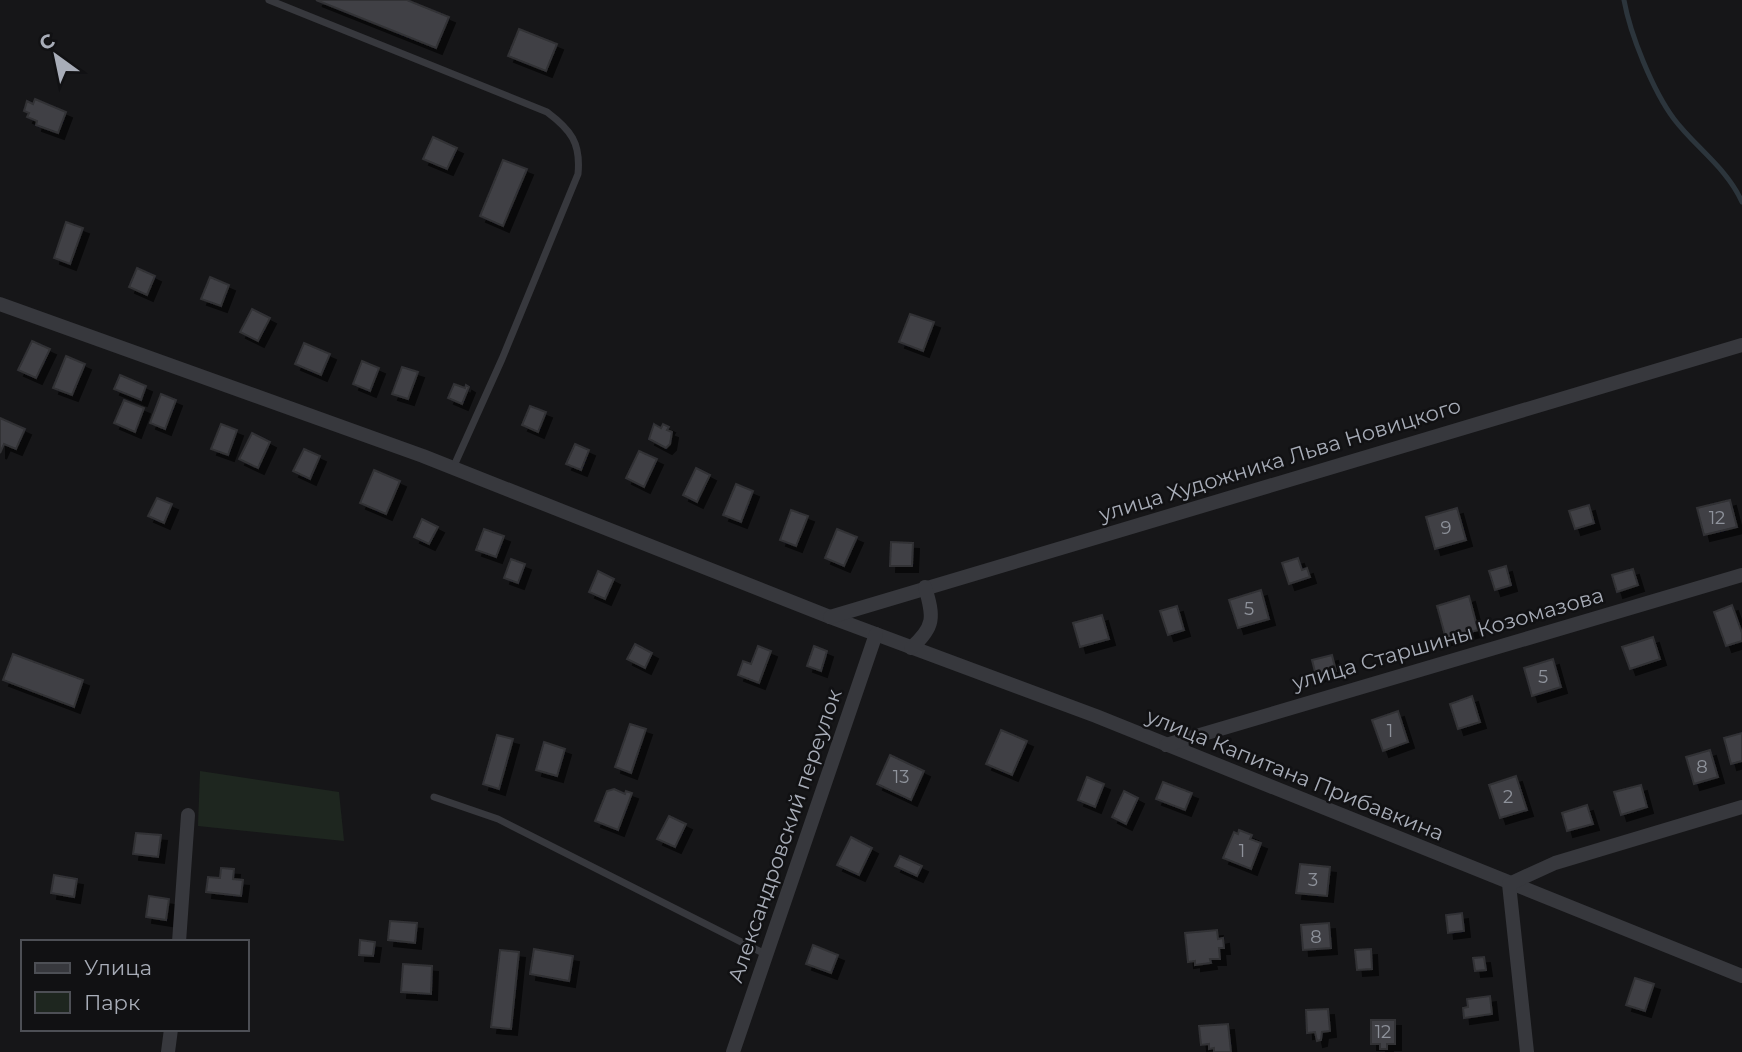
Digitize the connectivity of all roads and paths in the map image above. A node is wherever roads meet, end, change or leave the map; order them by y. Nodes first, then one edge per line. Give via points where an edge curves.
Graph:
1 (270, 0) edge
2 (0, 304) edge
3 (1742, 345) edge
4 (453, 468) junction
5 (1742, 575) edge
6 (925, 587) junction
7 (830, 617) junction
8 (876, 634) junction
9 (911, 648) junction
10 (1166, 745) junction
11 (434, 797) dead end
12 (1742, 807) edge
13 (188, 814) dead end
14 (1509, 884) junction
15 (179, 940) edge
16 (767, 955) junction
17 (1742, 976) edge
18 (171, 1031) edge
19 (168, 1052) edge
20 (733, 1052) edge
21 (1527, 1052) edge

1 - 4 lane via 547,113 566,126 580,155 579,174
2 - 4 street, улица Капитана Прибавкина
3 - 6 street, улица Художника Льва Новицкого
4 - 7 street, улица Капитана Прибавкина
5 - 10 street, улица Старшины Козомазова
6 - 7 street, улица Художника Льва Новицкого
6 - 9 street via 932,619 926,634
7 - 8 street, улица Капитана Прибавкина
8 - 9 street, улица Капитана Прибавкина
8 - 16 street, Александровский переулок
9 - 10 street, улица Капитана Прибавкина
10 - 14 street, улица Капитана Прибавкина
11 - 16 lane via 498,819
12 - 14 street via 1555,863
13 - 15 street
14 - 17 street, улица Капитана Прибавкина
14 - 21 street
16 - 20 street, Александровский переулок
18 - 19 street

